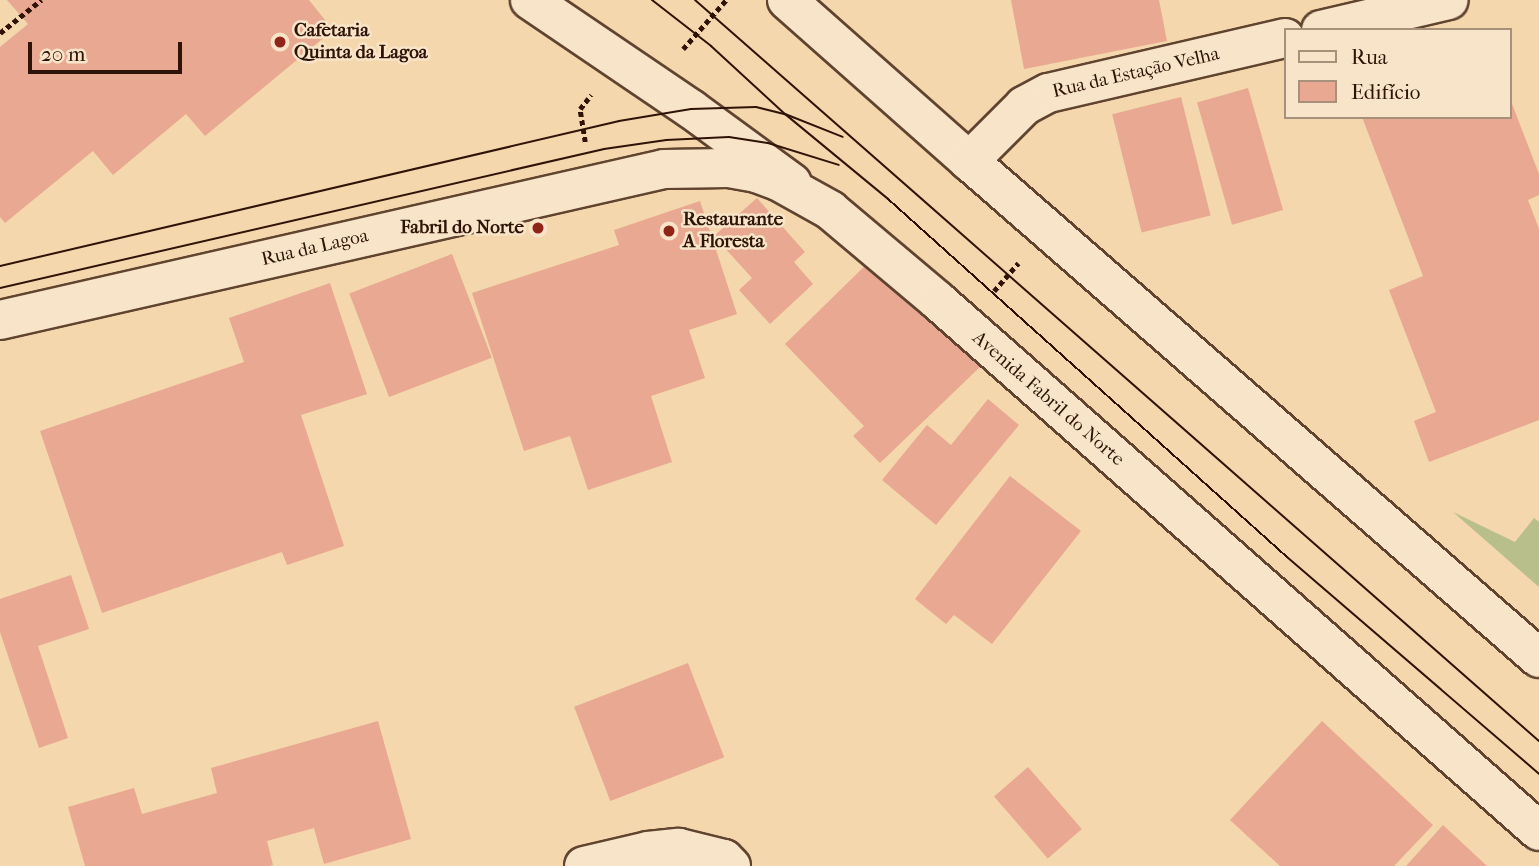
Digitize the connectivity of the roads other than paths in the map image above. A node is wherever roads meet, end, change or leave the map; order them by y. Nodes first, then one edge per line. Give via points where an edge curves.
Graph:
1 (530, 0) edge
2 (787, 0) edge
3 (1449, 0) edge
4 (1330, 28) edge
5 (1284, 38) edge
6 (969, 161) junction
7 (830, 210) junction
8 (0, 320) edge
9 (1539, 657) edge
10 (1539, 831) edge
11 (584, 866) edge
12 (731, 866) edge

1 - 7 street, Avenida Fabril do Norte
2 - 6 street
3 - 4 street
5 - 6 street, Rua da Estação Velha via 1048,93 1024,106
6 - 9 street
7 - 8 street, Rua da Lagoa via 756,173 729,168 664,169
7 - 10 street, Avenida Fabril do Norte
11 - 12 street via 679,848 724,859

